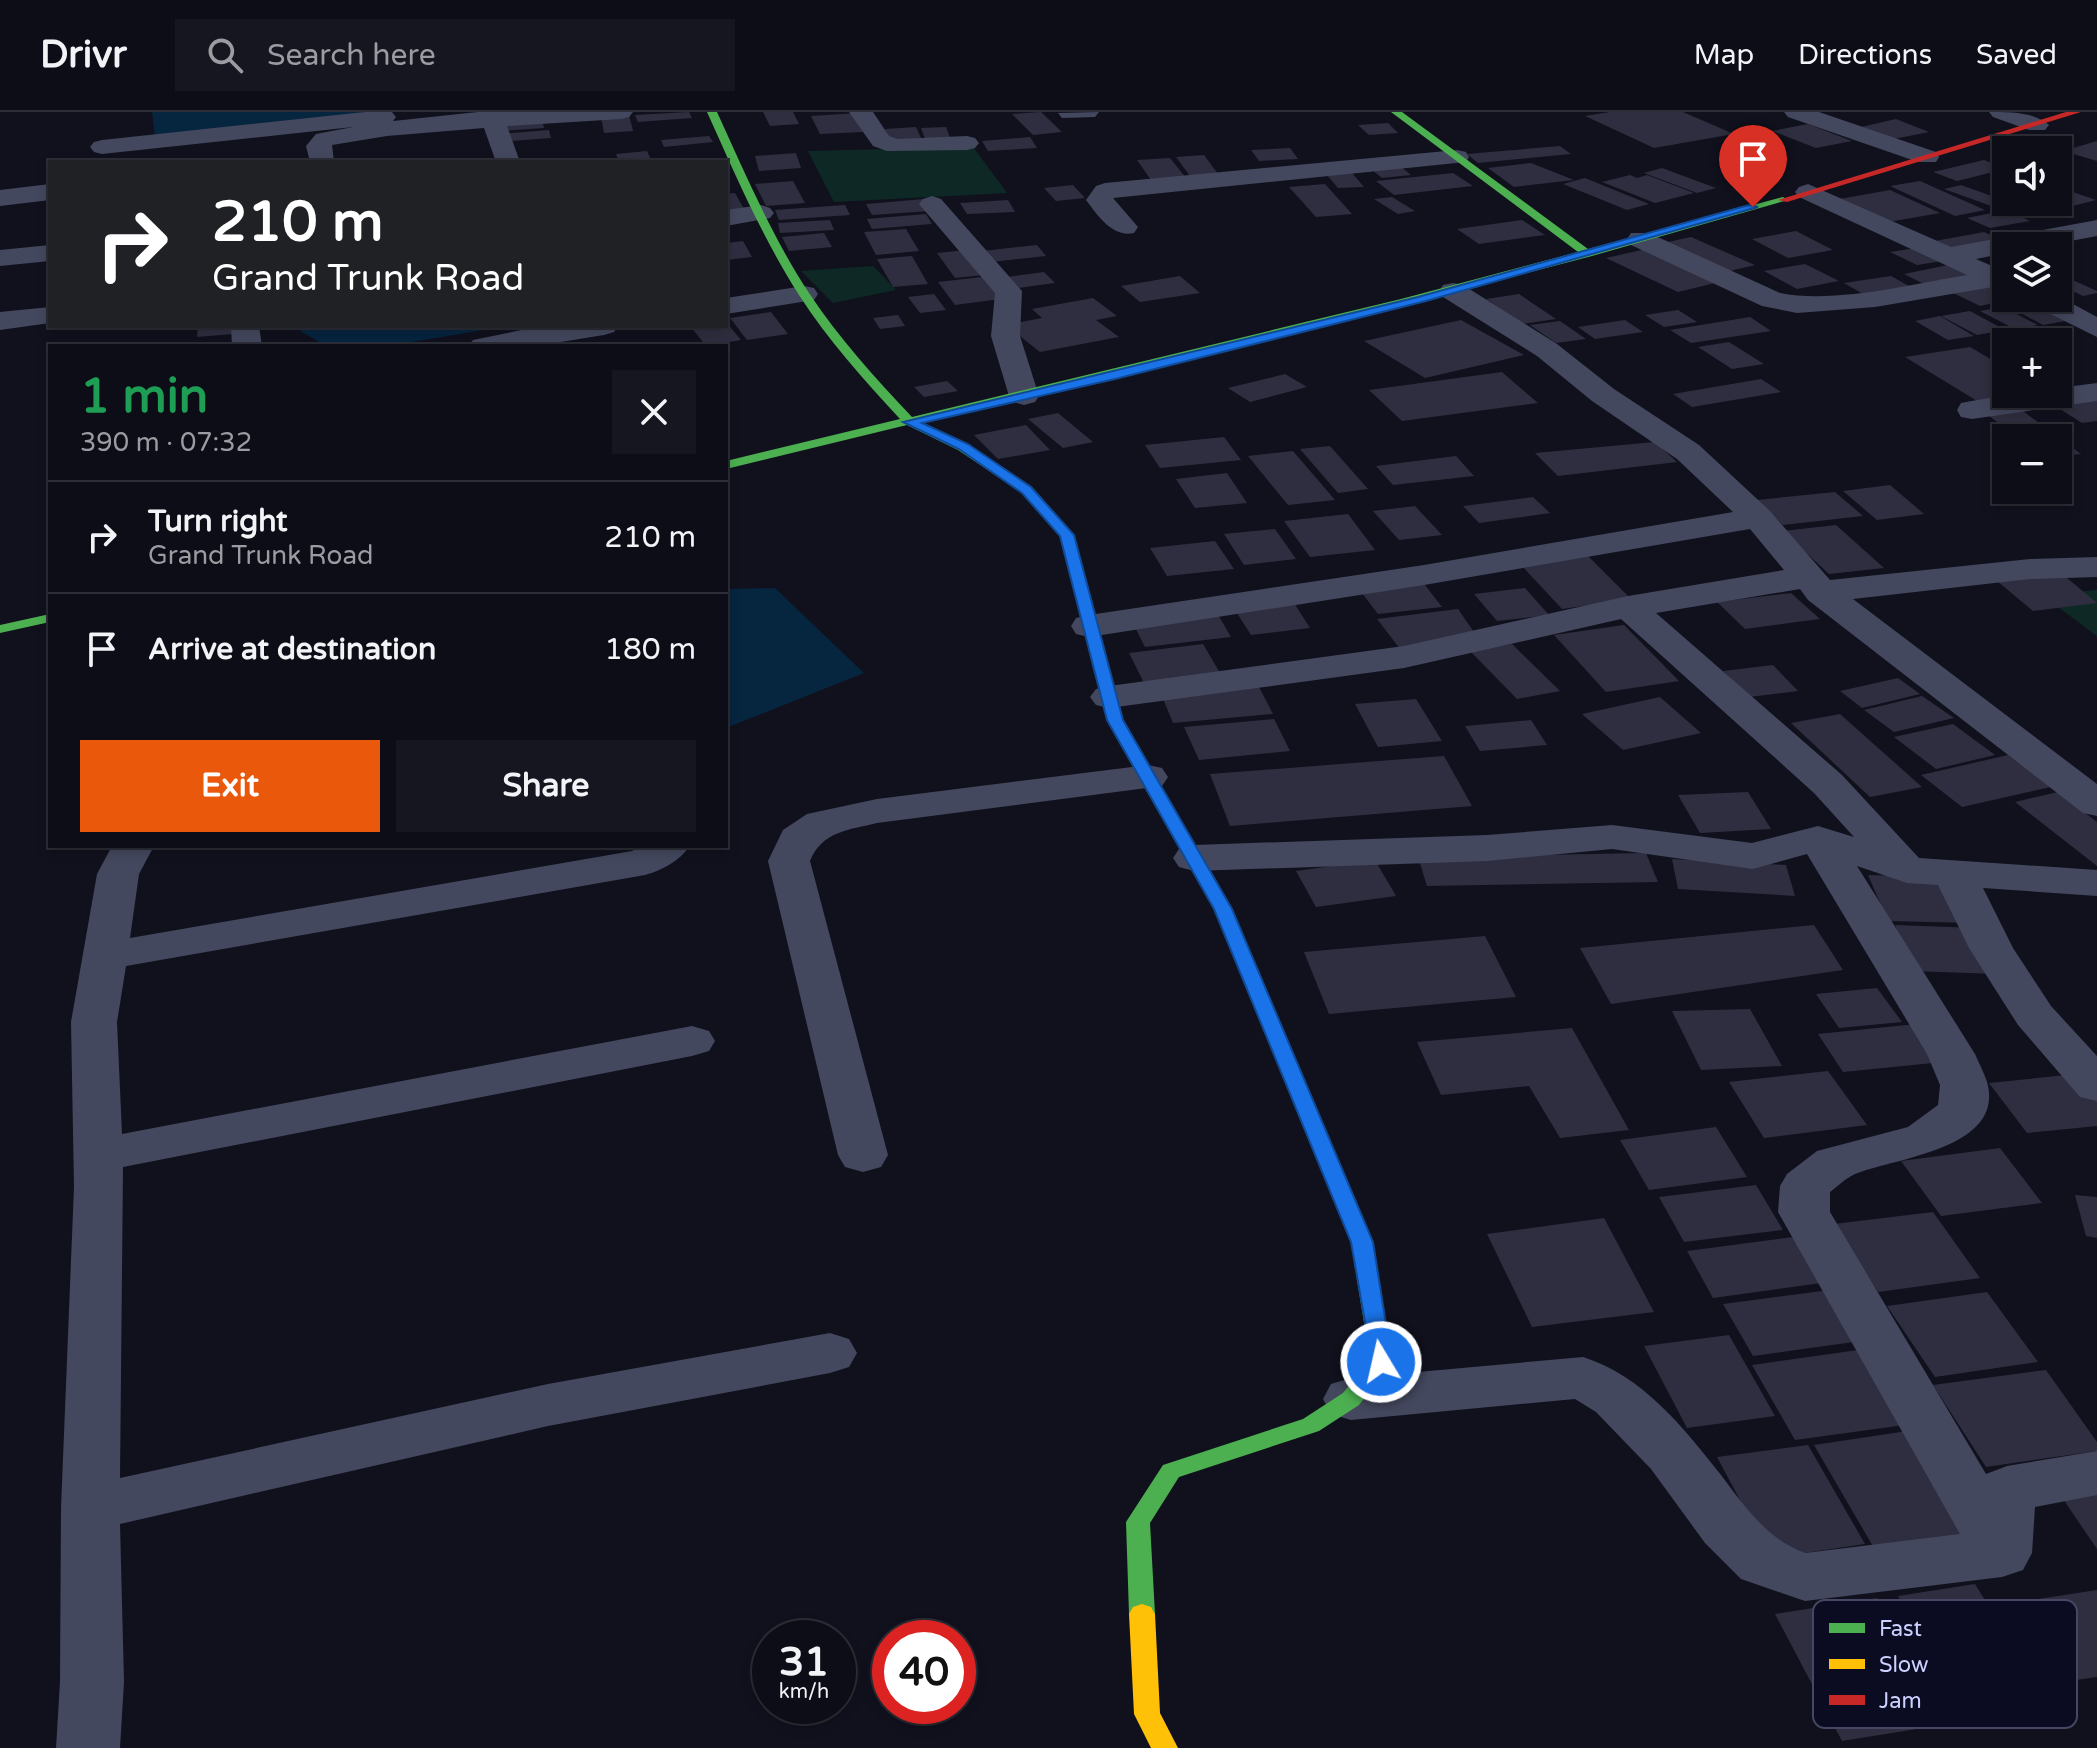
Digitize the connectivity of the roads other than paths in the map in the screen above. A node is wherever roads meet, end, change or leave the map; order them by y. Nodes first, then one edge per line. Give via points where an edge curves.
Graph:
1 (621, 112) edge
2 (712, 112) edge
3 (861, 112) edge
4 (1796, 112) edge
5 (2001, 112) edge
6 (2076, 112) edge
7 (1403, 113) edge
8 (492, 116) edge
9 (384, 120) edge
10 (102, 123) dead end
11 (2037, 125) junction
12 (967, 143) dead end
13 (102, 155) edge
14 (1457, 157) junction
15 (1927, 157) junction
16 (322, 160) edge
17 (507, 160) edge
18 (48, 192) edge
19 (1808, 192) junction
20 (0, 198) edge
21 (932, 204) dead end
22 (761, 213) junction
23 (728, 218) edge
24 (1125, 227) dead end
25 (2097, 228) edge
26 (1640, 239) junction
27 (48, 253) edge
28 (1588, 254) junction
29 (1949, 256) junction
30 (0, 258) edge
31 (1992, 275) edge
32 (1992, 281) edge
33 (1453, 291) junction
34 (804, 294) junction
35 (728, 306) edge
36 (2067, 312) edge
37 (48, 315) edge
38 (0, 321) edge
39 (580, 328) edge
40 (2097, 328) edge
41 (556, 330) edge
42 (492, 344) edge
43 (2097, 392) edge
44 (1024, 396) junction
45 (1972, 410) dead end
46 (910, 422) junction
47 (728, 465) edge
48 (1758, 518) junction
49 (2097, 567) edge
50 (1815, 585) junction
51 (1628, 607) junction
52 (48, 618) edge
53 (1089, 626) junction
54 (0, 629) edge
55 (1109, 697) junction
56 (1148, 777) junction
57 (2097, 804) edge
58 (1818, 838) junction
59 (132, 848) edge
60 (666, 848) edge
61 (1194, 858) junction
62 (1907, 870) junction
63 (1954, 873) junction
64 (2097, 883) edge
65 (105, 956) junction
66 (692, 1041) dead end
67 (2097, 1086) edge
68 (98, 1155) junction
69 (863, 1155) dead end
70 (830, 1353) dead end
71 (1351, 1399) junction
72 (2097, 1473) edge
73 (90, 1508) junction
74 (2002, 1553) junction
75 (88, 1748) edge
76 (1165, 1748) edge

1 - 8 street
2 - 22 street
3 - 12 street via 881,141 895,146
4 - 15 street
5 - 11 street
6 - 11 street
7 - 14 street
8 - 9 street
8 - 17 street
9 - 13 street
9 - 16 street via 324,139 318,146
10 - 13 street
11 - 15 street
14 - 24 street via 1105,191 1099,200
14 - 28 street
15 - 19 street
18 - 20 street
19 - 26 street
19 - 29 street
21 - 44 street via 1008,291 1012,303 1005,327
22 - 23 street
22 - 34 street
25 - 29 street
26 - 28 street
26 - 32 street via 1772,300 1797,305
27 - 30 street
28 - 33 street
29 - 31 street
33 - 44 street
33 - 48 street via 1547,350 1688,452
34 - 35 street
34 - 46 street via 857,365
36 - 40 street
37 - 38 street
39 - 41 street
41 - 42 street
43 - 45 street
44 - 46 street
46 - 47 street
46 - 53 street via 963,447 1027,490 1067,535
48 - 50 street
48 - 53 street
49 - 50 street
50 - 51 street
50 - 57 street
51 - 55 street via 1404,657
51 - 62 street via 1828,784
52 - 54 street
53 - 55 street
55 - 56 street via 1115,720
56 - 61 street
56 - 69 street via 877,811 822,823 798,839 789,861
58 - 61 street via 1753,856 1612,837 1487,848
58 - 62 street
58 - 74 street via 1951,1054 1964,1085 1961,1112 1925,1138 1835,1163 1805,1186 1804,1212
59 - 65 street via 118,874
60 - 65 street via 645,862
61 - 71 street via 1223,909 1362,1242 1381,1362
62 - 63 street
63 - 64 street
63 - 67 street via 1991,948 2034,1015
65 - 68 street via 94,1022
66 - 68 street
68 - 73 street
70 - 73 street via 548,1405
71 - 74 street via 1583,1378 1616,1397 1671,1453 1726,1526 1762,1562 1805,1577
71 - 76 street via 1311,1425 1171,1471 1138,1522 1147,1714
72 - 74 street via 2007,1489
73 - 75 street

